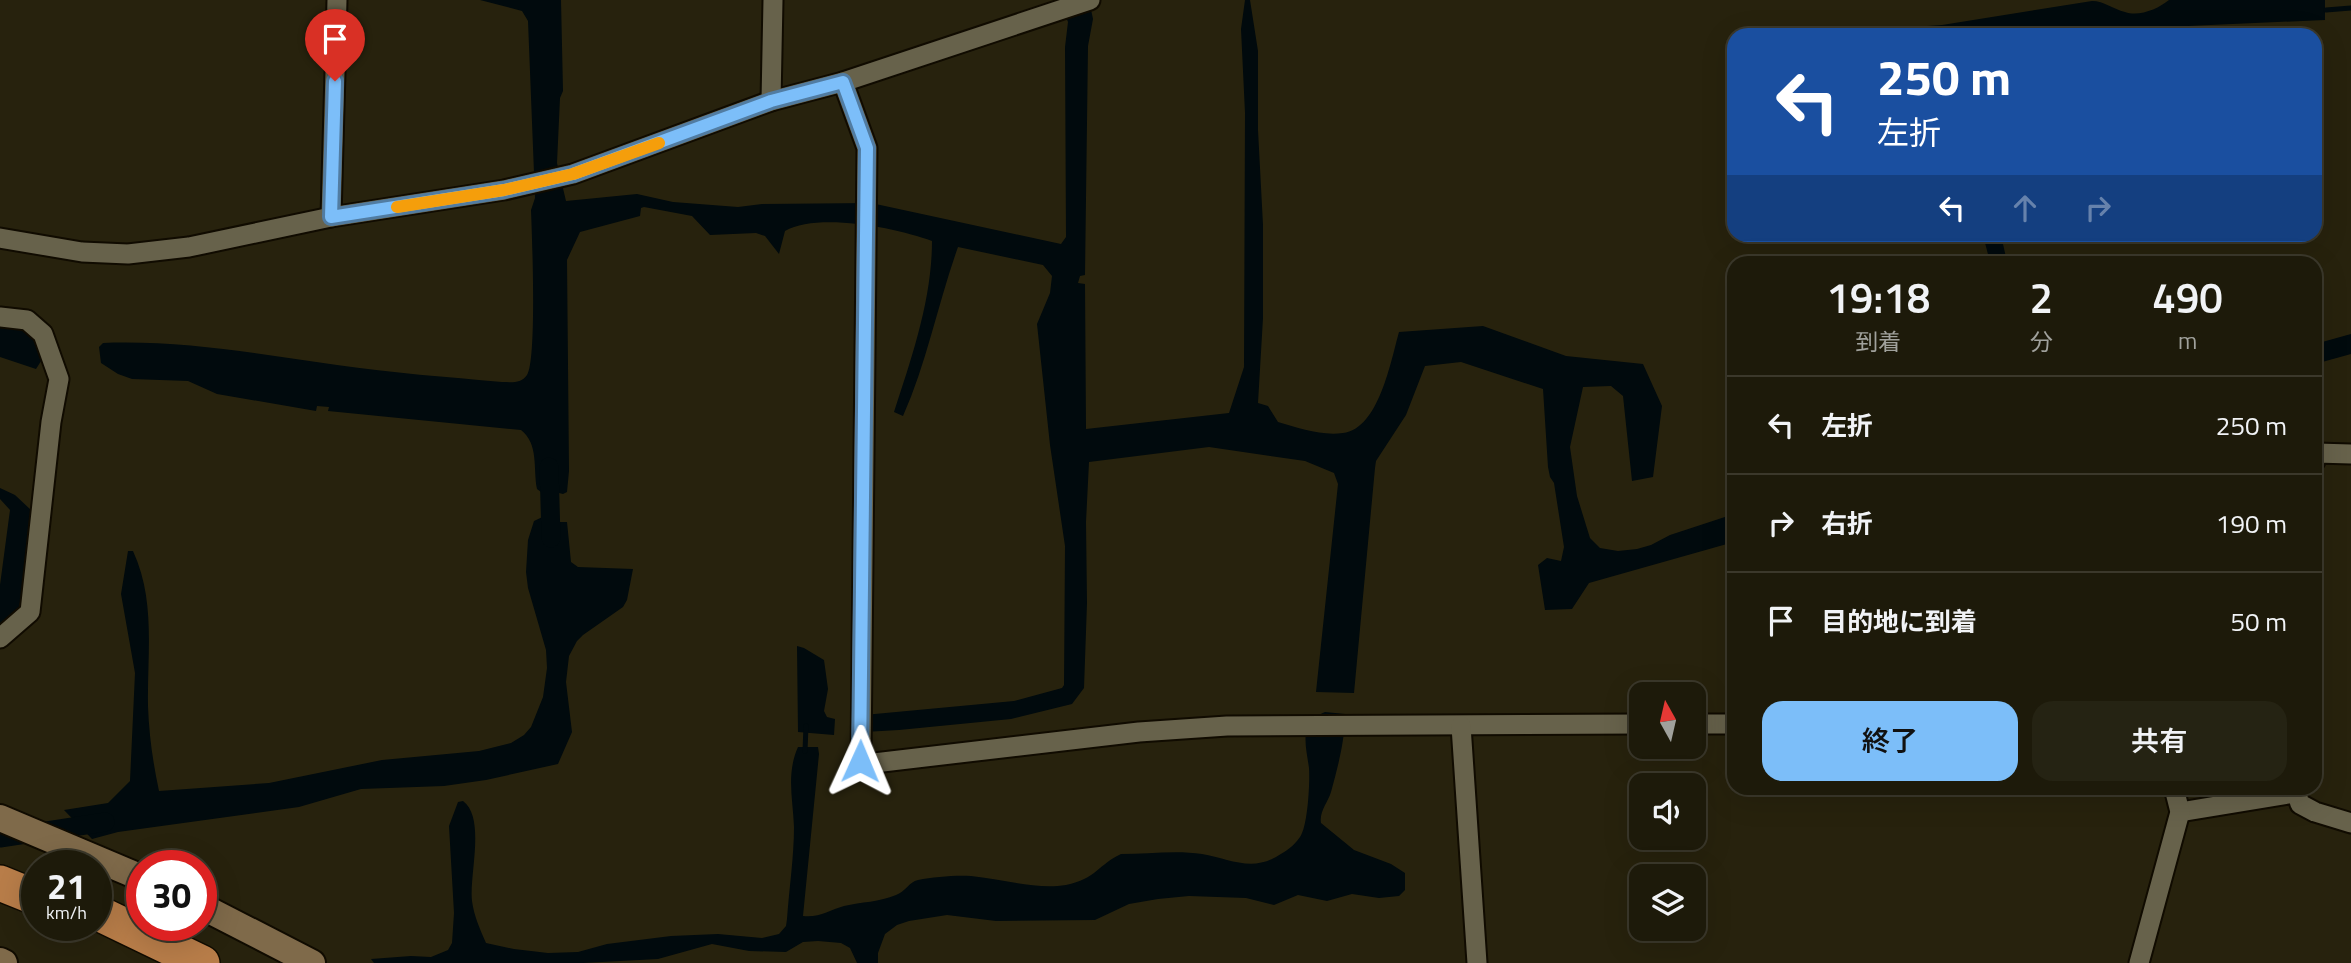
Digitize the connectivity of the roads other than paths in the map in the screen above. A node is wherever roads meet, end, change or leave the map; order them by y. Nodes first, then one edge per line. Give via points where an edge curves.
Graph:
1 (337, 0) edge
2 (773, 0) edge
3 (1089, 0) edge
4 (843, 82) junction
5 (771, 101) junction
6 (331, 217) junction
7 (0, 238) edge
8 (0, 317) edge
9 (2322, 453) edge
10 (2351, 454) edge
11 (0, 638) edge
12 (1629, 724) edge
13 (1706, 724) edge
14 (1727, 724) edge
15 (1461, 726) junction
16 (2176, 795) edge
17 (2269, 795) edge
18 (2297, 795) edge
19 (2180, 812) junction
20 (0, 818) edge
21 (2351, 823) edge
22 (126, 871) edge
23 (0, 872) edge
24 (21, 881) edge
25 (0, 883) edge
26 (21, 892) edge
27 (217, 914) edge
28 (112, 920) edge
29 (112, 931) edge
30 (180, 963) edge
31 (202, 963) edge
32 (312, 963) edge
33 (1477, 963) edge
34 (2139, 963) edge

1 - 6 street
2 - 5 street
3 - 4 street
4 - 5 street
4 - 15 street via 867,148 860,761 1227,726
5 - 6 street via 573,174 504,190
6 - 7 street via 189,247 128,254 82,252
8 - 11 street via 27,320 43,334 59,379 30,612
9 - 10 street
12 - 15 street
13 - 14 street
15 - 33 street
16 - 19 street
17 - 19 street
18 - 21 street via 2307,808
19 - 34 street
20 - 22 main road
23 - 24 highway
25 - 26 highway
27 - 32 main road
28 - 31 highway
29 - 30 highway

